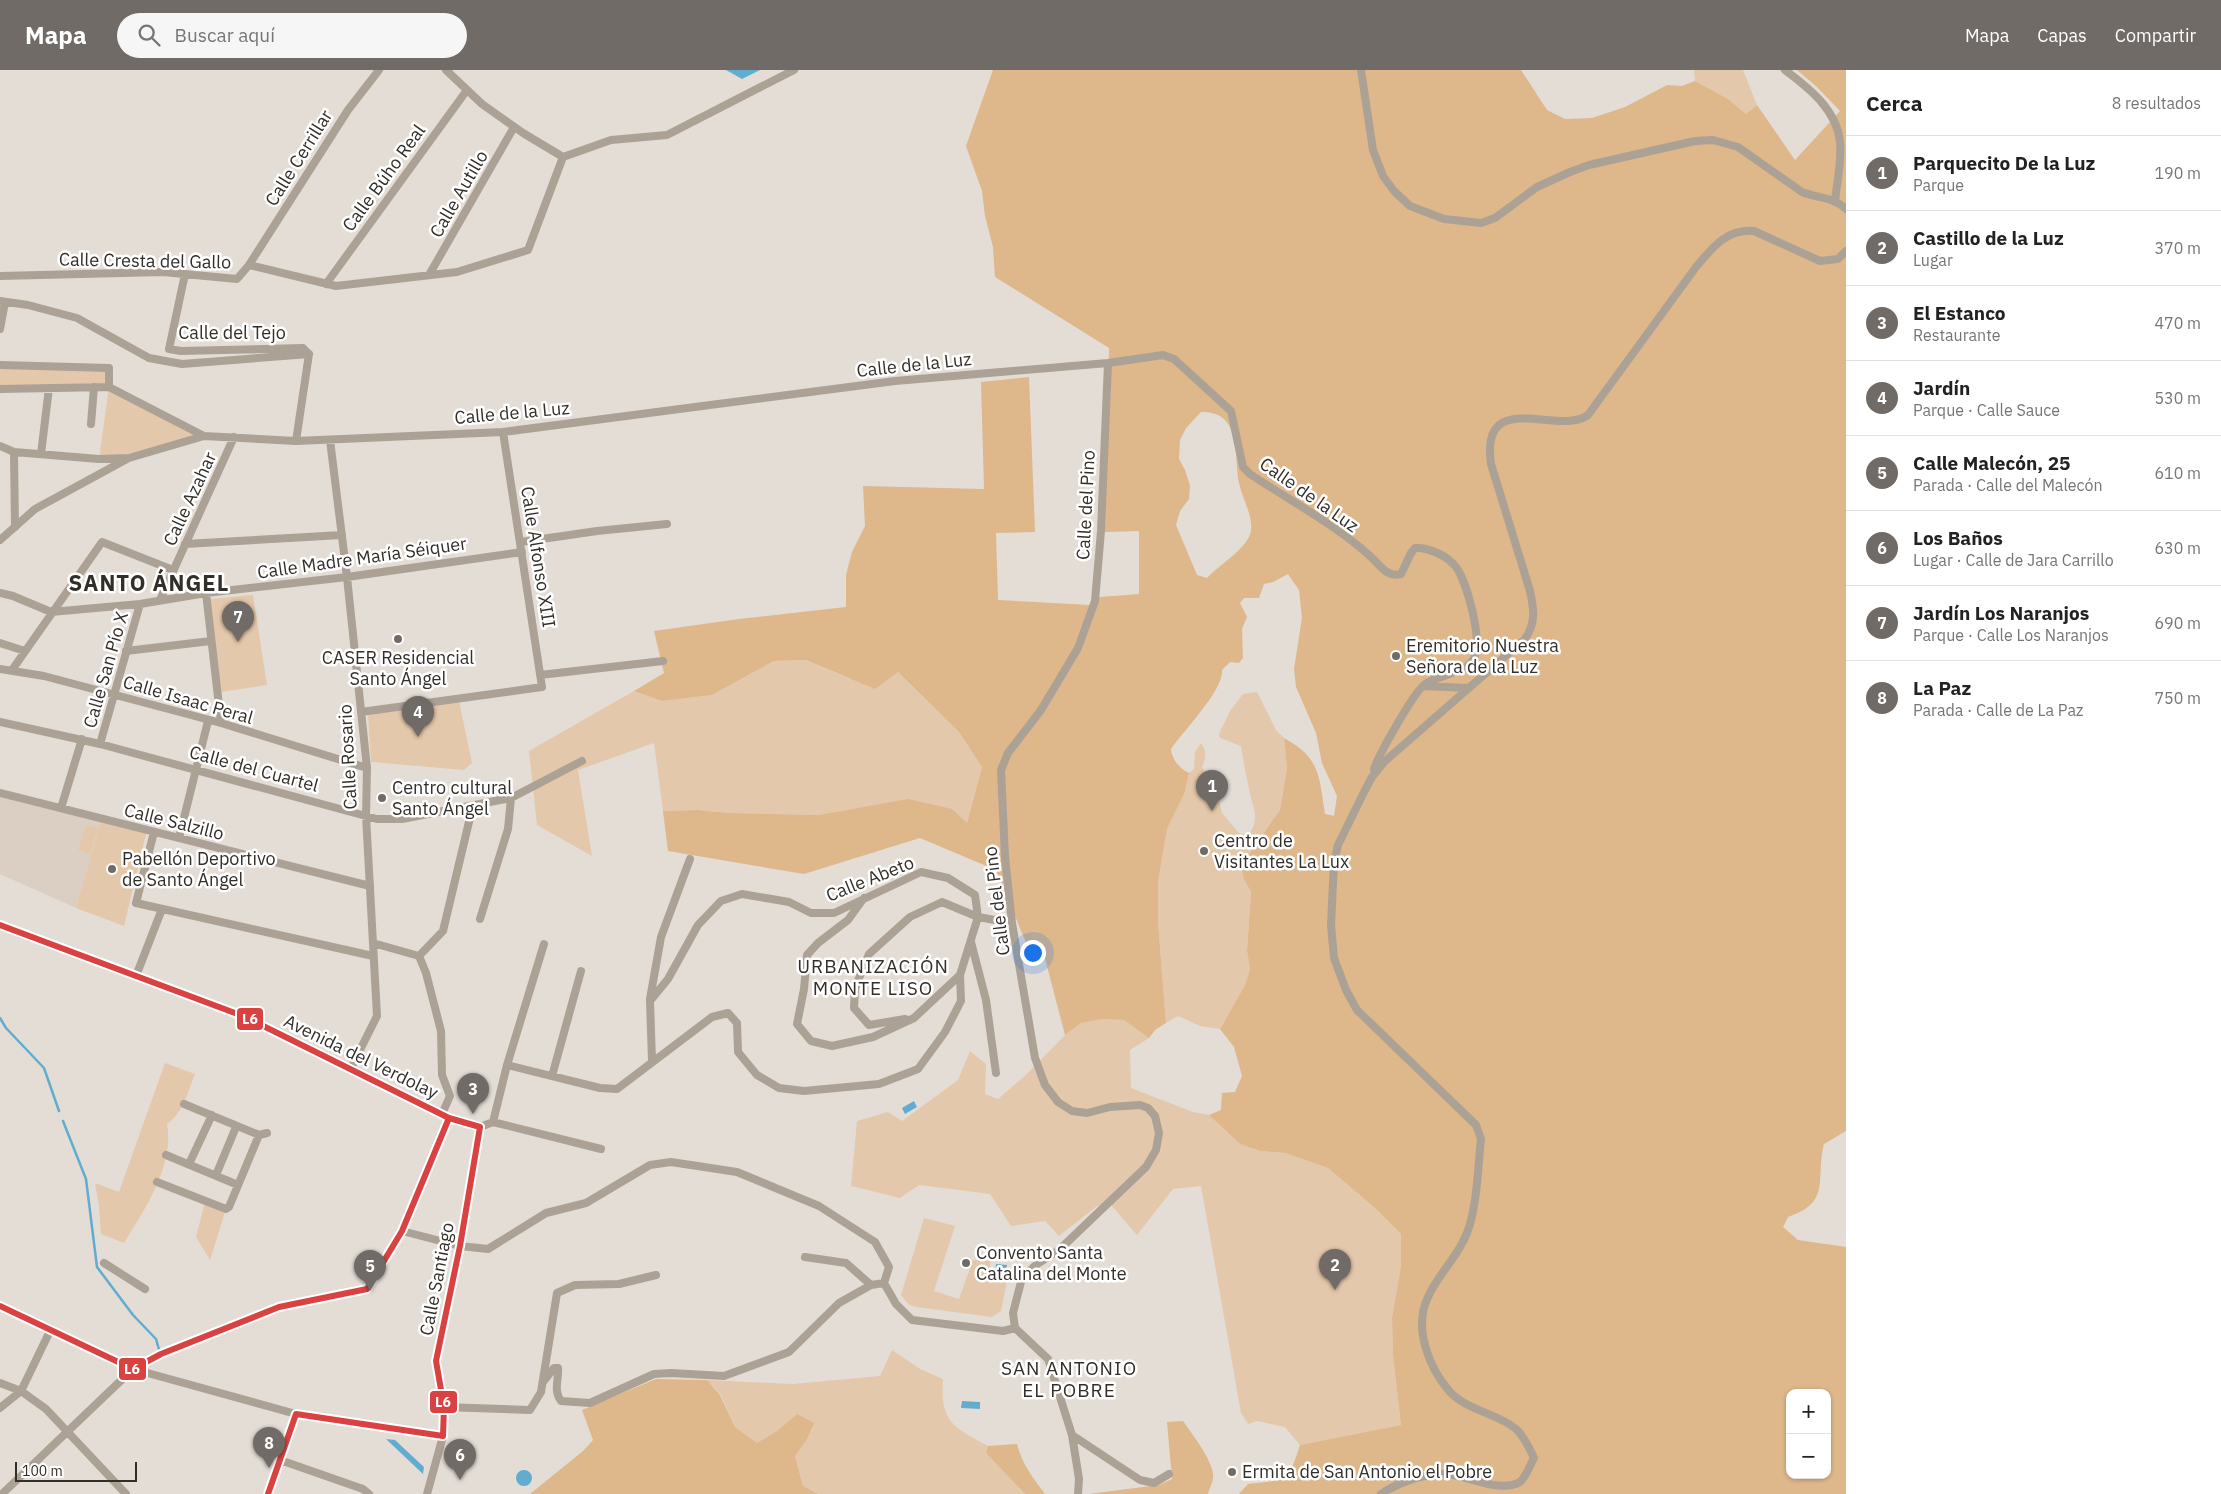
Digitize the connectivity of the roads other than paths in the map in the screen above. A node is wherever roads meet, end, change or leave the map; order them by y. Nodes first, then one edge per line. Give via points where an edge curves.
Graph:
1 (379, 70) edge
2 (446, 70) edge
3 (794, 70) edge
4 (1361, 70) edge
5 (1785, 70) edge
6 (467, 90) junction
7 (514, 127) junction
8 (563, 156) junction
9 (1835, 201) junction
10 (1846, 209) edge
11 (1846, 251) edge
12 (249, 265) junction
13 (185, 274) junction
14 (429, 275) junction
15 (0, 276) edge
16 (326, 284) junction
17 (2, 302) edge
18 (0, 329) edge
19 (309, 354) junction
20 (1108, 363) junction
21 (0, 365) edge
22 (94, 387) junction
23 (110, 387) junction
24 (49, 388) junction
25 (0, 389) edge
26 (90, 424) dead end
27 (503, 432) junction
28 (204, 436) junction
29 (234, 437) junction
30 (330, 440) junction
31 (296, 441) junction
32 (0, 446) edge
33 (14, 452) junction
34 (41, 454) junction
35 (129, 458) junction
36 (99, 459) junction
37 (102, 474) junction
38 (667, 524) dead end
39 (15, 527) junction
40 (342, 535) junction
41 (0, 540) edge
42 (521, 542) junction
43 (185, 544) junction
44 (522, 552) junction
45 (173, 570) junction
46 (347, 577) junction
47 (0, 593) edge
48 (206, 593) junction
49 (160, 600) junction
50 (140, 604) junction
51 (51, 612) junction
52 (211, 641) junction
53 (0, 642) edge
54 (126, 651) junction
55 (25, 652) junction
56 (663, 661) dead end
57 (0, 669) edge
58 (12, 670) junction
59 (540, 675) junction
60 (1422, 686) junction
61 (1469, 688) junction
62 (114, 694) junction
63 (361, 712) junction
64 (208, 720) junction
65 (0, 722) edge
66 (221, 723) junction
67 (82, 739) junction
68 (100, 744) junction
69 (582, 761) dead end
70 (367, 768) junction
71 (196, 769) junction
72 (1372, 777) junction
73 (0, 794) edge
74 (511, 798) junction
75 (473, 805) junction
76 (60, 808) junction
77 (366, 816) junction
78 (154, 832) junction
79 (179, 838) junction
80 (690, 859) dead end
81 (370, 886) junction
82 (865, 897) junction
83 (162, 909) junction
84 (978, 916) junction
85 (480, 919) dead end
86 (1012, 924) junction
87 (0, 925) edge
88 (971, 941) junction
89 (373, 943) junction
90 (544, 944) dead end
91 (373, 956) junction
92 (418, 956) junction
93 (581, 971) dead end
94 (960, 975) junction
95 (136, 976) junction
96 (650, 1001) junction
97 (914, 1018) junction
98 (652, 1061) junction
99 (507, 1065) junction
100 (350, 1068) junction
101 (996, 1072) dead end
102 (552, 1076) junction
103 (184, 1104) dead end
104 (212, 1115) junction
105 (445, 1116) junction
106 (493, 1122) junction
107 (236, 1127) junction
108 (480, 1127) junction
109 (601, 1149) dead end
110 (166, 1155) dead end
111 (189, 1164) junction
112 (216, 1175) junction
113 (157, 1182) dead end
114 (238, 1185) junction
115 (402, 1231) junction
116 (460, 1246) junction
117 (805, 1257) dead end
118 (104, 1263) dead end
119 (656, 1275) dead end
120 (884, 1283) junction
121 (870, 1285) junction
122 (145, 1289) dead end
123 (0, 1306) edge
124 (1015, 1328) junction
125 (50, 1331) junction
126 (133, 1369) junction
127 (543, 1382) junction
128 (0, 1384) edge
129 (21, 1391) junction
130 (444, 1407) junction
131 (0, 1408) edge
132 (296, 1414) junction
133 (67, 1433) junction
134 (1072, 1435) junction
135 (442, 1436) junction
136 (280, 1460) junction
137 (1169, 1474) dead end
138 (2, 1494) edge
139 (126, 1494) edge
140 (268, 1494) edge
141 (369, 1494) edge
142 (428, 1494) edge
143 (1078, 1494) edge
144 (1381, 1494) edge

1 - 12 street, Calle Cerrillar via 348,110
2 - 6 street
3 - 8 street via 667,135 611,140
4 - 9 street via 1372,150 1383,176 1410,206 1444,219 1481,223 1495,218 1537,187 1570,172 1695,141 1713,140 1738,147 1802,192
5 - 9 street via 1823,103 1835,122 1840,143
6 - 7 street
6 - 16 street, Calle Búho Real
7 - 8 street
7 - 14 street, Calle Autillo
8 - 14 street, Calle Cresta del Gallo via 528,250 457,272
9 - 10 street
11 - 61 street via 1838,258 1820,261 1754,231 1729,234 1713,246 1696,267 1588,415 1572,421 1519,418 1501,424 1495,430 1490,443 1491,464 1530,591 1534,623 1525,639
12 - 13 street, Calle Cresta del Gallo via 237,279
12 - 16 street, Calle Cresta del Gallo
13 - 15 street, Calle Cresta del Gallo
13 - 19 street, Calle del Tejo via 168,349 303,348
14 - 16 street, Calle Cresta del Gallo via 336,286
17 - 18 street
17 - 19 street via 77,318 148,358 182,364
19 - 31 street
20 - 27 street, Calle de la Luz via 895,381
20 - 60 street, Calle de la Luz via 1163,356 1174,359 1231,411 1243,467 1250,474 1354,544 1388,573 1402,574 1415,548 1423,548 1454,565 1462,576 1476,621 1475,658 1469,665
20 - 86 street, Calle del Pino via 1095,601 1078,648 1041,710 1008,753 1002,770 1005,857
21 - 23 street via 109,368
22 - 23 street
22 - 24 street
22 - 26 street
23 - 28 street
24 - 25 street
24 - 34 street
27 - 30 street, Calle de la Luz
27 - 42 street, Calle Alfonso XIII
28 - 29 street, Calle de la Luz
28 - 35 street, Calle de la Luz
29 - 31 street, Calle de la Luz
29 - 43 street, Calle Azahar
30 - 31 street, Calle de la Luz
30 - 40 street, Calle Rosario
32 - 33 street, Calle de la Luz
33 - 34 street, Calle de la Luz
33 - 39 street
34 - 36 street, Calle de la Luz
35 - 36 street, Calle de la Luz
35 - 37 street
36 - 37 street
37 - 39 street via 35,509
38 - 42 street
39 - 41 street
40 - 43 street
40 - 46 street, Calle Rosario
42 - 44 street, Calle Alfonso XIII
43 - 45 street, Calle Azahar
44 - 46 street, Calle Madre María Séiquer
44 - 59 street, Calle Alfonso XIII
45 - 49 street, Calle Azahar
45 - 51 street via 102,542
46 - 48 street, Calle Madre María Séiquer
46 - 63 street, Calle Rosario
47 - 51 street, Calle Madre María Séiquer
48 - 49 street, Calle Madre María Séiquer
48 - 52 street
49 - 50 street, Calle Madre María Séiquer
50 - 51 street, Calle Madre María Séiquer
50 - 54 street, Calle San Pío X
51 - 55 street
52 - 54 street
52 - 66 street
53 - 55 street
54 - 62 street, Calle San Pío X
55 - 58 street
56 - 59 street
57 - 58 street, Calle Isaac Peral
58 - 62 street, Calle Isaac Peral
59 - 63 street, Calle Alfonso XIII via 542,687
60 - 61 street
60 - 72 street via 1385,748
61 - 72 street via 1384,762
62 - 64 street, Calle Isaac Peral
62 - 68 street, Calle San Pío X
63 - 70 street, Calle Rosario
64 - 66 street, Calle Isaac Peral
64 - 71 street
65 - 67 street, Calle del Cuartel
66 - 70 street, Calle Isaac Peral
67 - 68 street, Calle del Cuartel
67 - 76 street
68 - 71 street, Calle del Cuartel
69 - 74 street, Calle del Cuartel
70 - 77 street, Calle Rosario
71 - 77 street, Calle del Cuartel
71 - 79 street
72 - 144 street via 1338,845 1334,862 1331,925 1334,958 1357,1010 1476,1125 1482,1139 1468,1232 1428,1297 1424,1308 1423,1341 1429,1360 1451,1392 1468,1406 1516,1429 1534,1458 1521,1482 1506,1489 1443,1474 1410,1481
73 - 76 street, Calle Salzillo
74 - 75 street, Calle del Cuartel
74 - 85 street via 508,829
75 - 77 street, Calle del Cuartel via 402,819
75 - 92 street via 443,931
76 - 78 street, Calle Salzillo
77 - 81 street, Calle Rosario
78 - 79 street, Calle Salzillo
78 - 83 street via 136,903
79 - 81 street, Calle Salzillo
80 - 96 street via 661,937
81 - 89 street, Calle Rosario
82 - 84 street, Calle Abeto via 921,872 948,878 975,895
82 - 96 street, Calle Abeto via 834,913 810,913 789,902 742,894 721,901 698,925 668,979
82 - 97 street via 848,920 818,942 807,956 796,1024 812,1041 832,1046 873,1037
83 - 91 street
83 - 95 street
84 - 86 street
84 - 88 street
84 - 97 street via 942,902 910,917 868,954 855,988 854,1008 869,1025
86 - 124 street, Calle del Pino via 1035,1058 1045,1085 1058,1102 1072,1110 1087,1113 1110,1107 1140,1105 1148,1108 1155,1116 1159,1133 1156,1150 1146,1167 1060,1250 1022,1278 1013,1313
87 - 95 street, Avenida del Verdolay
88 - 94 street
88 - 101 street via 986,1000
89 - 91 street, Calle Rosario
89 - 92 street
90 - 99 street
91 - 100 street, Calle Rosario via 377,1016
92 - 105 street via 426,973 441,1031 442,1075 450,1096
93 - 102 street
94 - 97 street
94 - 98 street via 961,1001 945,1032 918,1069 879,1084 804,1091 779,1088 757,1075 738,1052 737,1023 728,1013 712,1016
95 - 100 street, Avenida del Verdolay via 243,1016
96 - 98 street
98 - 102 street via 617,1089
99 - 102 street
99 - 106 street
100 - 105 street, Avenida del Verdolay
103 - 104 street
104 - 107 street
104 - 111 street
105 - 108 street, Avenida del Verdolay
105 - 115 street
106 - 108 street
106 - 109 street
107 - 112 street
107 - 114 street via 263,1134
108 - 116 street, Calle Santiago
110 - 111 street
111 - 112 street
112 - 114 street
113 - 114 street via 226,1209
115 - 116 street
115 - 126 street via 367,1289 279,1307 160,1354
116 - 120 street via 488,1249 546,1213 586,1203 650,1165 671,1162 737,1172 819,1206 875,1242 889,1267
116 - 130 street, Calle Santiago via 436,1361
117 - 121 street via 846,1263
118 - 122 street
119 - 127 street via 619,1284 575,1285 557,1293
120 - 121 street
120 - 124 street via 896,1304 912,1320 1003,1331
121 - 127 street via 839,1303 789,1352 724,1376 654,1374 590,1403 561,1401 556,1388 558,1368 554,1368
123 - 125 street
124 - 134 street via 1048,1359
125 - 126 street
125 - 129 street
126 - 132 street
126 - 133 street
127 - 130 street via 530,1410
128 - 129 street
129 - 131 street
129 - 133 street via 46,1409
130 - 135 street, Calle Santiago
132 - 135 street
132 - 136 street
133 - 138 street
133 - 139 street
134 - 137 street via 1140,1480 1154,1483
134 - 143 street via 1079,1479
135 - 142 street, Calle Santiago
136 - 140 street
136 - 141 street via 363,1489

